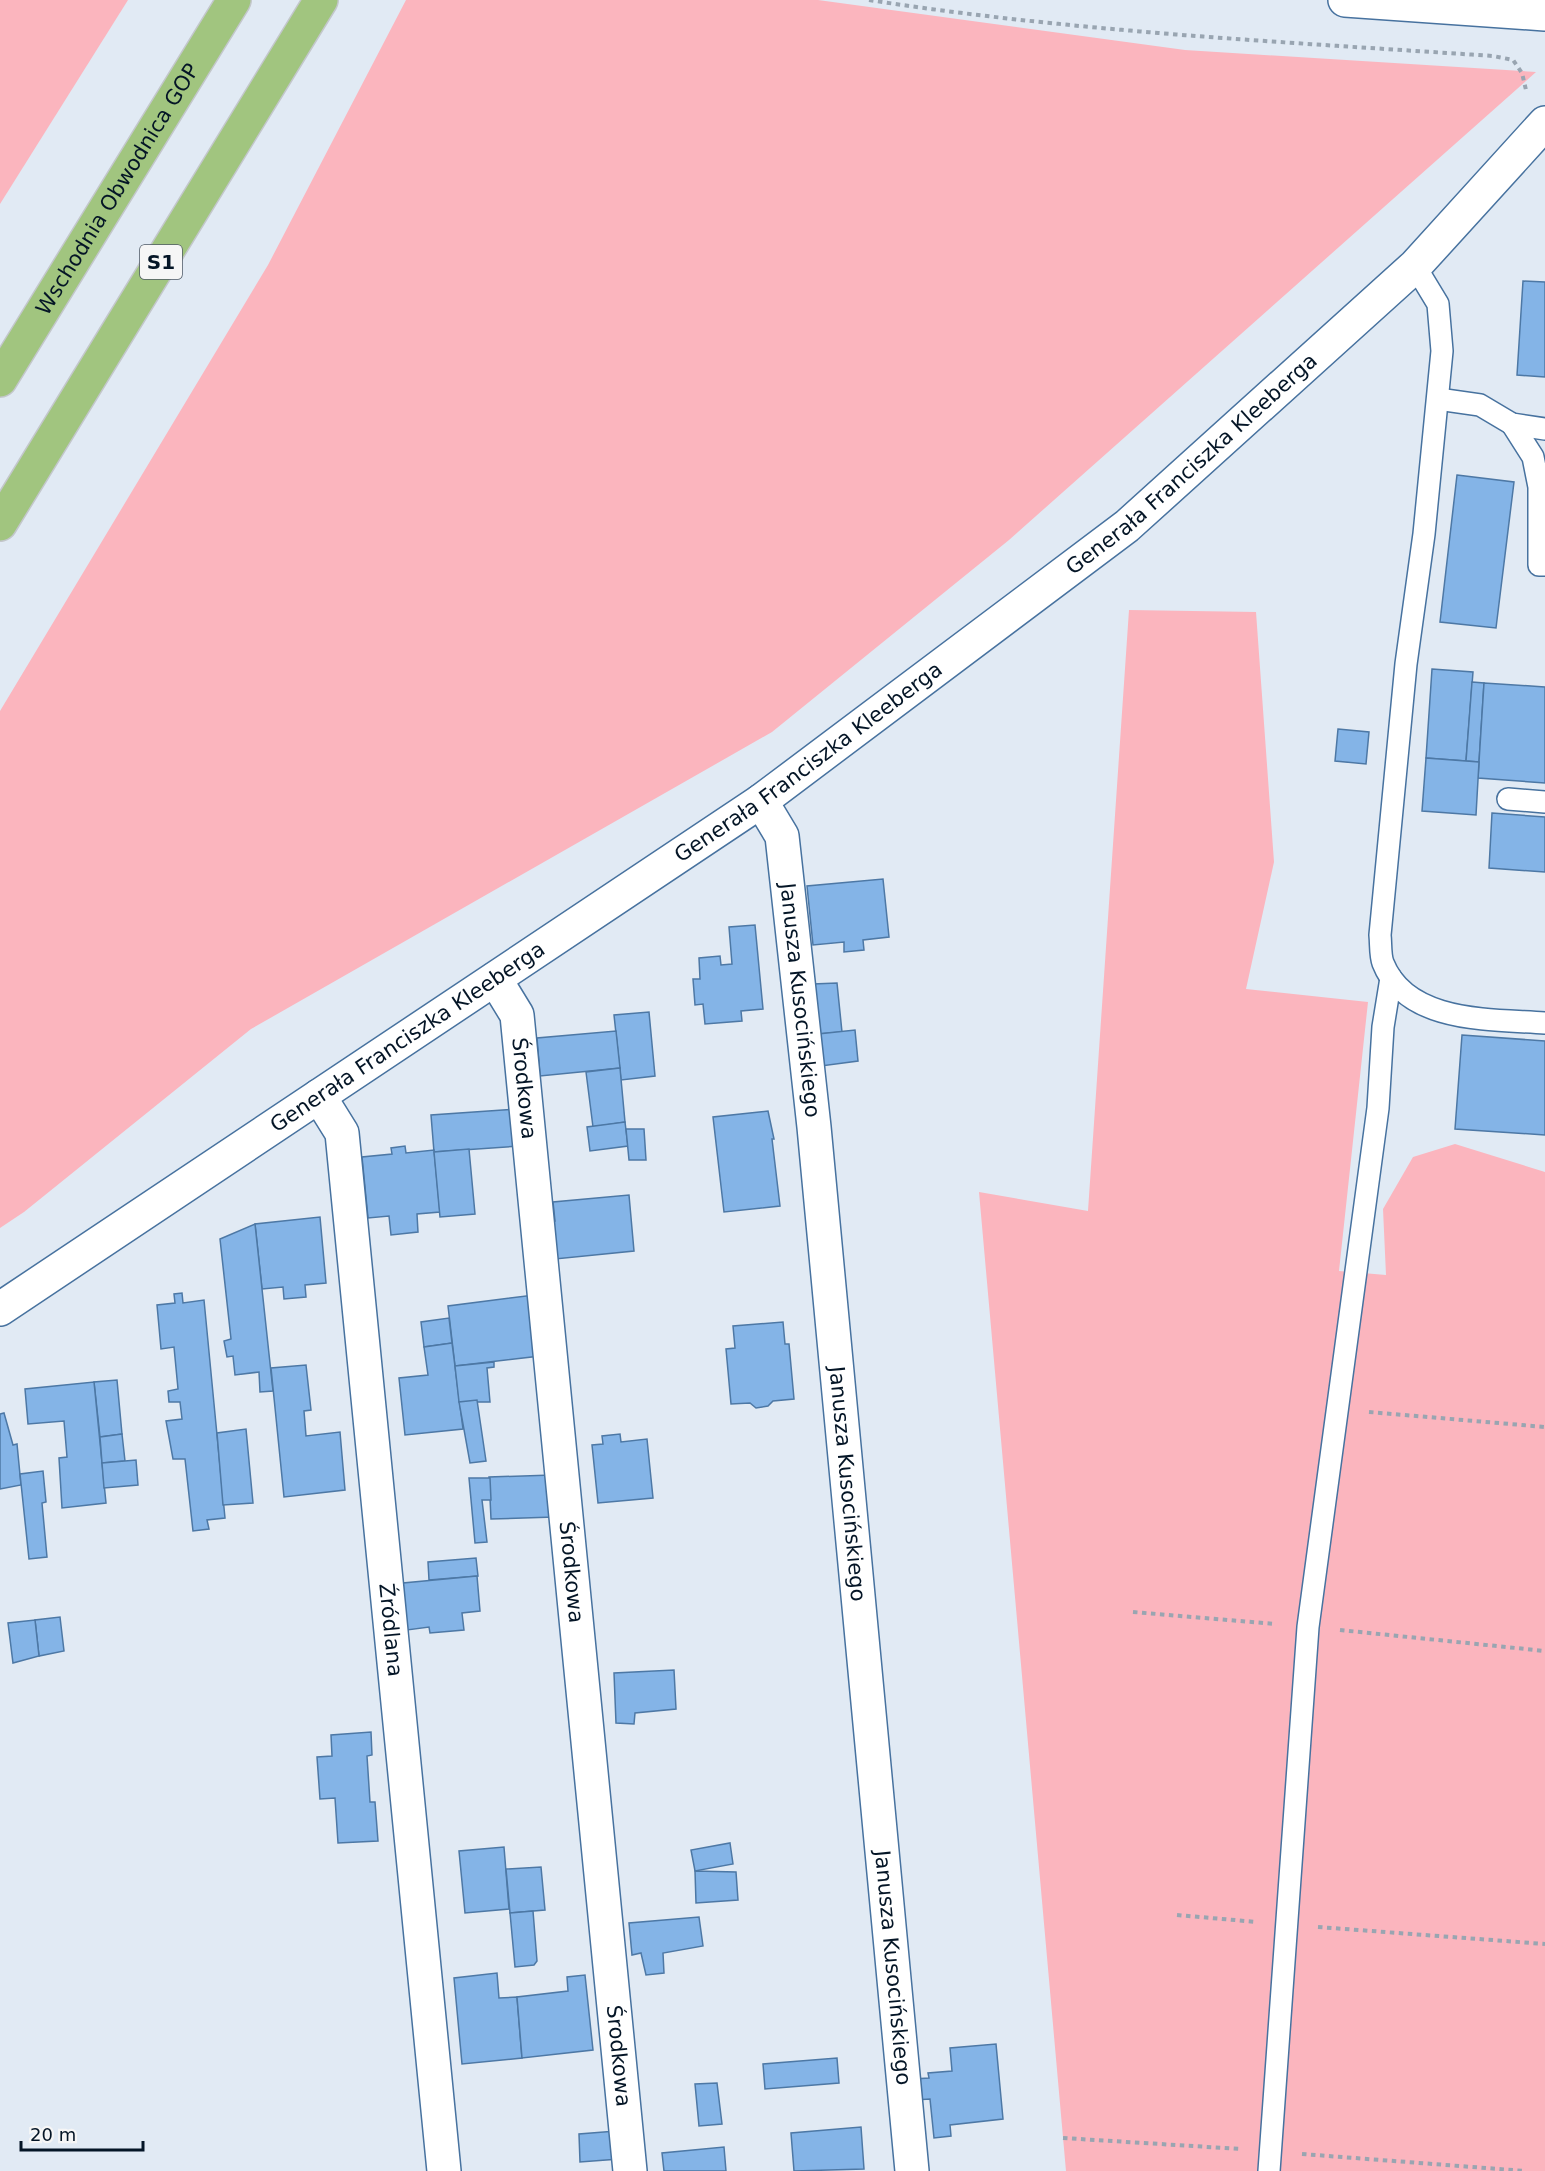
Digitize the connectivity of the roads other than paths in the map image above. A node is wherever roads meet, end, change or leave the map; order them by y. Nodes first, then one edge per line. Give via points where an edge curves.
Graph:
1 (234, 0) edge
2 (321, 0) edge
3 (1345, 0) edge
4 (1545, 14) edge
5 (1545, 123) edge
6 (1415, 266) junction
7 (0, 380) edge
8 (1438, 399) junction
9 (1512, 424) junction
10 (1545, 429) edge
11 (0, 524) edge
12 (1545, 565) edge
13 (1508, 799) dead end
14 (761, 801) junction
15 (1545, 802) edge
16 (1391, 978) junction
17 (495, 979) junction
18 (1545, 1023) edge
19 (319, 1096) junction
20 (0, 1309) edge
21 (444, 2171) edge
22 (630, 2171) edge
23 (912, 2171) edge
24 (1269, 2171) edge

1 - 7 highway, Wschodnia Obwodnica GOP
2 - 11 highway, S1
3 - 4 street
5 - 6 street, Generała Franciszka Kleeberga
6 - 8 lane via 1438,304 1442,351
6 - 14 street, Generała Franciszka Kleeberga via 1127,526
8 - 9 lane via 1480,405
8 - 16 lane via 1406,664 1380,935 1382,962
9 - 10 lane
9 - 12 lane via 1533,457 1539,487 1539,565
13 - 15 lane
14 - 17 street, Generała Franciszka Kleeberga
14 - 23 street, Janusza Kusocińskiego via 782,837 815,1139
16 - 18 lane via 1419,1004 1472,1018
16 - 24 lane via 1383,1027 1378,1108 1308,1627
17 - 19 street, Generała Franciszka Kleeberga
17 - 22 street, Środkowa via 517,1015
19 - 20 street, Generała Franciszka Kleeberga
19 - 21 street, Źródlana via 342,1133

